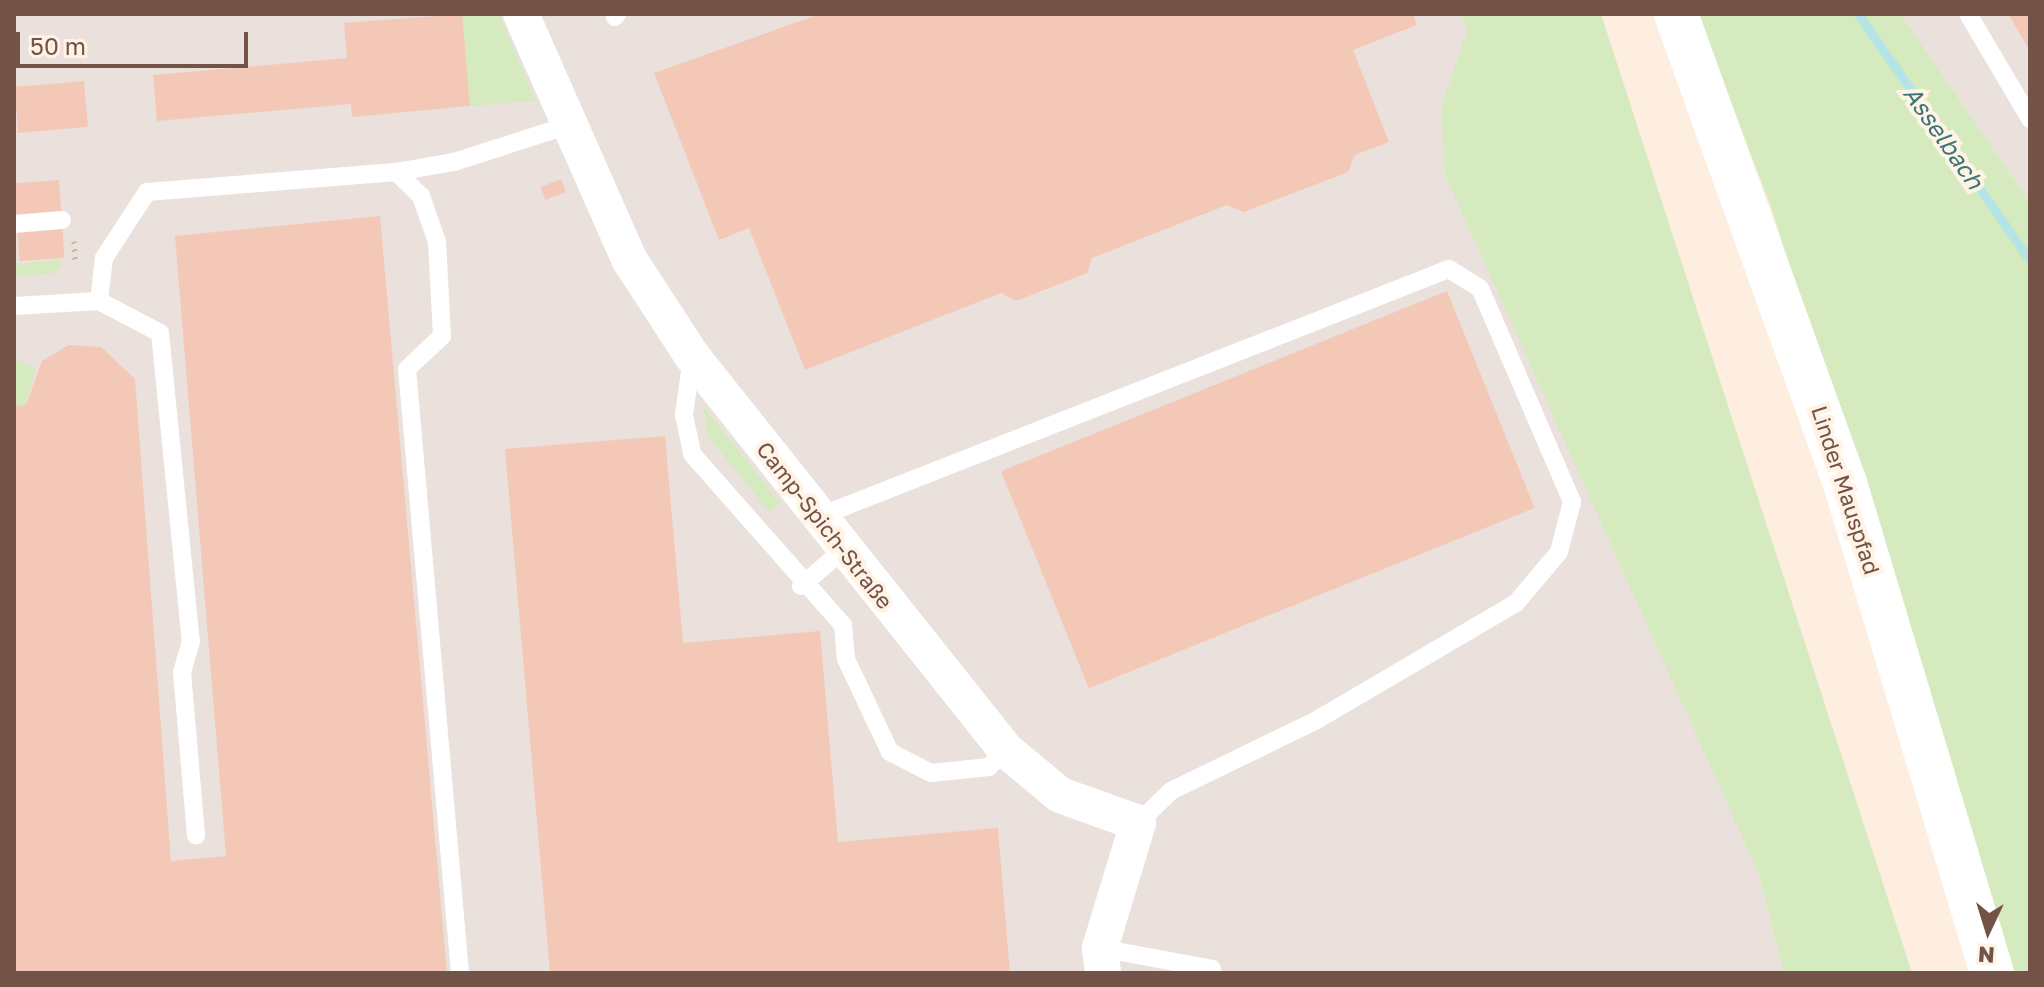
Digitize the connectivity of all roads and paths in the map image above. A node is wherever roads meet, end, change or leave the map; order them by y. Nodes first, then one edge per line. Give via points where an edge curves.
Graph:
1 (521, 14) edge
2 (1676, 14) edge
3 (1968, 14) edge
4 (2030, 119) edge
5 (569, 125) junction
6 (396, 172) junction
7 (62, 220) dead end
8 (14, 224) edge
9 (99, 301) junction
10 (14, 306) edge
11 (692, 356) junction
12 (818, 517) junction
13 (842, 551) junction
14 (801, 586) junction
15 (1006, 750) junction
16 (1138, 823) junction
17 (196, 835) dead end
18 (1102, 960) edge
19 (1212, 969) dead end
20 (460, 973) edge
21 (1992, 973) edge

1 - 5 street, Camp-Spich-Straße
2 - 21 street, Linder Mauspfad via 1845,483
3 - 4 lane
5 - 6 lane via 454,162
5 - 11 street, Camp-Spich-Straße via 629,259
6 - 9 lane via 147,192 104,258
6 - 20 lane via 421,196 437,242 442,336 407,369
7 - 8 lane
9 - 10 lane
9 - 17 lane via 160,333 191,641 182,672
11 - 12 street, Camp-Spich-Straße
11 - 14 lane via 684,415 692,454
12 - 13 street, Camp-Spich-Straße
12 - 16 lane via 1449,269 1480,288 1572,502 1559,552 1516,603 1315,721 1171,791
13 - 14 lane
13 - 15 street, Camp-Spich-Straße
14 - 15 lane via 843,625 846,659 890,752 931,773 989,767
15 - 16 street, Camp-Spich-Straße via 1060,795
16 - 18 street
18 - 19 lane

